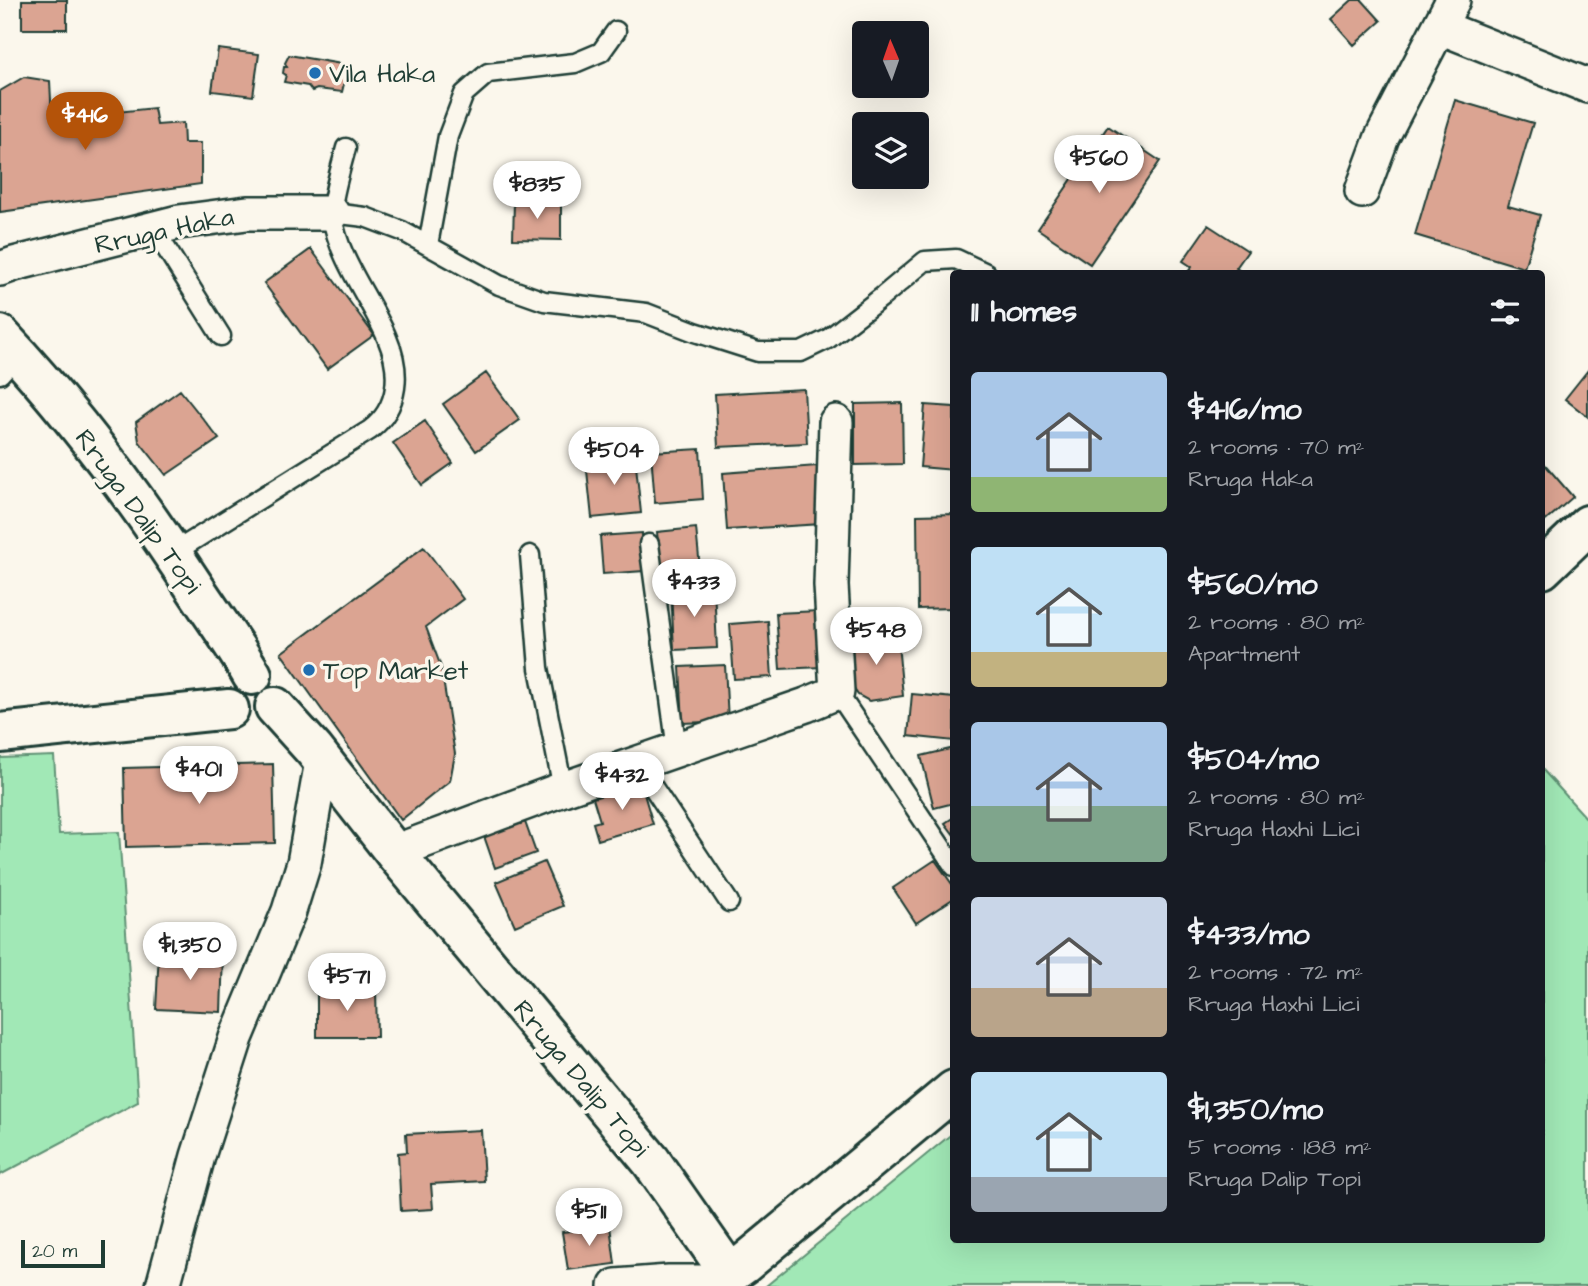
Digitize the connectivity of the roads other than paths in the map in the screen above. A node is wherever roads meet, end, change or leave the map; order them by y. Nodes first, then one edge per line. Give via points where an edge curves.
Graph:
1 (1446, 13) edge
2 (616, 31) dead end
3 (1588, 86) edge
4 (346, 148) dead end
5 (1363, 191) dead end
6 (332, 213) junction
7 (154, 229) junction
8 (428, 245) junction
9 (0, 269) edge
10 (980, 270) edge
11 (221, 336) dead end
12 (6, 354) edge
13 (835, 422) dead end
14 (1588, 525) edge
15 (649, 544) dead end
16 (173, 554) junction
17 (530, 555) dead end
18 (1545, 566) edge
19 (252, 675) junction
20 (837, 692) junction
21 (275, 708) junction
22 (229, 709) junction
23 (0, 733) edge
24 (677, 750) junction
25 (322, 761) junction
26 (637, 763) junction
27 (563, 789) junction
28 (394, 852) junction
29 (950, 860) edge
30 (729, 902) dead end
31 (950, 1093) edge
32 (730, 1274) junction
33 (163, 1286) edge
34 (620, 1286) edge

1 - 3 street
1 - 5 street via 1382,137
2 - 8 lane via 601,52 575,63 488,73 464,94 448,136
4 - 6 lane
6 - 7 street, Rruga Haka via 247,213
6 - 8 lane via 365,217
6 - 16 lane via 353,274 388,339 394,363 393,402 370,430
7 - 9 street, Rruga Haka
7 - 11 lane
8 - 10 lane via 499,285 544,301 646,313 758,352 801,352 828,339 925,261 956,259
12 - 16 street, Rruga Dalip Topi via 81,430
13 - 20 street via 831,585
14 - 18 street
15 - 24 lane
16 - 19 street, Rruga Dalip Topi
17 - 27 lane via 539,668
19 - 21 street via 271,684
19 - 22 street via 229,689
20 - 24 street
20 - 29 lane
21 - 22 street via 267,718 250,724
21 - 25 street, Rruga Dalip Topi
22 - 23 street
24 - 26 street
25 - 28 street, Rruga Dalip Topi
25 - 33 street via 304,863 236,1038
26 - 27 street
26 - 30 lane
27 - 28 street
28 - 32 street, Rruga Dalip Topi via 651,1161
31 - 32 street
32 - 34 street via 706,1282

